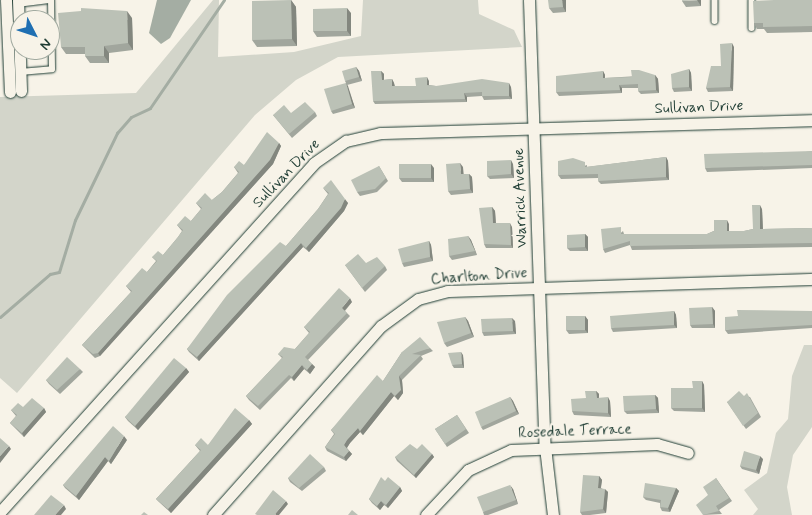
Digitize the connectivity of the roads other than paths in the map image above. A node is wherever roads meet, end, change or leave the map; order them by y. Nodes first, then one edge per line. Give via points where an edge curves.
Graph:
1 (51, 0) edge
2 (529, 0) edge
3 (714, 0) edge
4 (752, 0) edge
5 (4, 2) edge
6 (18, 2) edge
7 (715, 21) dead end
8 (752, 28) edge
9 (10, 72) edge
10 (15, 92) dead end
11 (812, 120) edge
12 (533, 128) junction
13 (812, 279) edge
14 (539, 288) junction
15 (545, 447) junction
16 (688, 453) dead end
17 (0, 512) edge
18 (213, 515) edge
19 (426, 515) edge
20 (553, 515) edge

1 - 6 lane
1 - 9 lane via 52,69
2 - 12 street, Warrick Avenue
3 - 7 lane
4 - 8 lane
5 - 6 lane
5 - 9 street
6 - 9 street
9 - 10 street
11 - 12 street, Sullivan Drive
12 - 14 street, Warrick Avenue
12 - 17 street, Sullivan Drive via 380,133 357,137 329,151
13 - 14 street, Charlton Drive
14 - 15 street, Warrick Avenue
14 - 18 street, Charlton Drive via 437,293 399,309
15 - 16 street, Rosedale Terrace via 657,444
15 - 19 street, Rosedale Terrace via 511,450 478,463
15 - 20 street, Warrick Avenue

